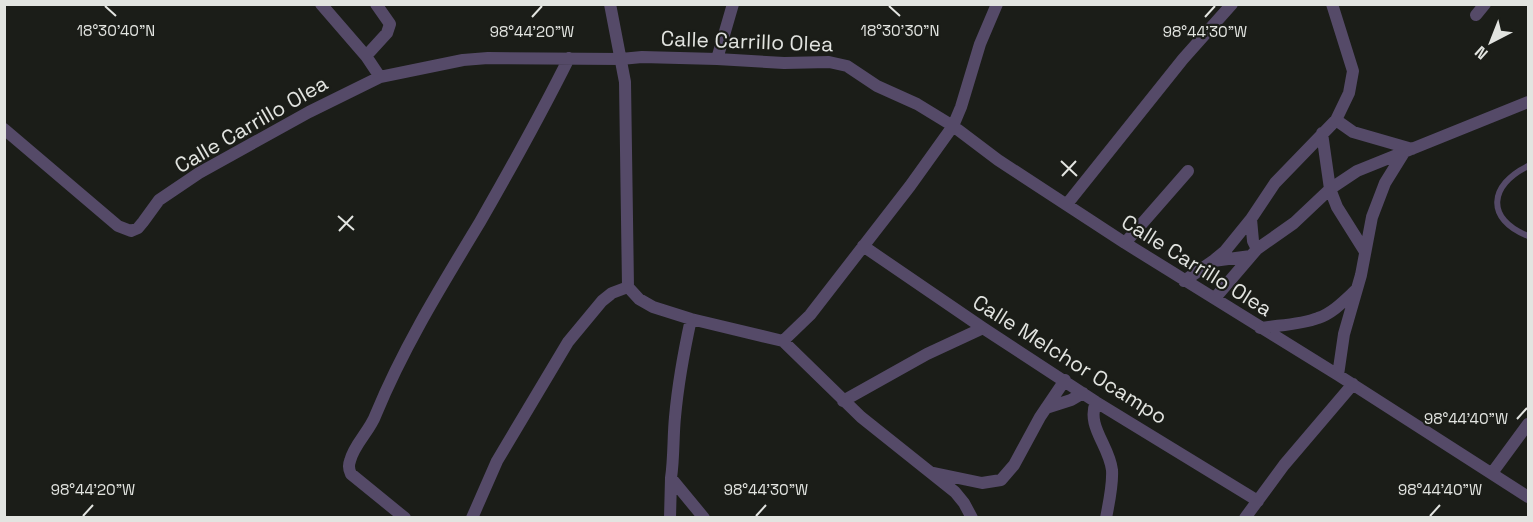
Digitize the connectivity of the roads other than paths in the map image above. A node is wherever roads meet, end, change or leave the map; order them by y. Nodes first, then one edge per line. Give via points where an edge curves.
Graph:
1 (321, 4) edge
2 (376, 4) edge
3 (610, 4) edge
4 (733, 4) edge
5 (997, 4) edge
6 (1232, 4) edge
7 (1332, 4) edge
8 (1485, 4) edge
9 (1476, 15) dead end
10 (366, 56) junction
11 (569, 58) junction
12 (621, 59) junction
13 (717, 59) junction
14 (380, 77) junction
15 (1528, 102) edge
16 (1336, 120) junction
17 (953, 126) junction
18 (4, 129) edge
19 (1322, 133) junction
20 (1407, 151) junction
21 (1528, 166) edge
22 (1188, 171) dead end
23 (1330, 189) junction
24 (1067, 204) junction
25 (1251, 219) junction
26 (1528, 236) edge
27 (1125, 243) junction
28 (863, 246) junction
29 (1364, 250) junction
30 (1254, 253) junction
31 (1214, 261) junction
32 (1184, 281) junction
33 (628, 287) junction
34 (1357, 289) junction
35 (1215, 298) junction
36 (691, 319) junction
37 (982, 328) junction
38 (1260, 328) junction
39 (783, 341) junction
40 (1338, 375) junction
41 (1065, 380) junction
42 (1353, 384) junction
43 (1083, 393) junction
44 (843, 401) junction
45 (1096, 402) junction
46 (1046, 408) junction
47 (1528, 424) edge
48 (930, 472) junction
49 (1492, 473) junction
50 (671, 478) junction
51 (1528, 497) edge
52 (1258, 501) junction
53 (405, 518) edge
54 (472, 518) edge
55 (670, 518) edge
56 (704, 518) edge
57 (972, 518) edge
58 (1106, 518) edge
59 (1245, 518) edge

1 - 10 street
2 - 10 street via 390,24
3 - 12 street
4 - 13 street
5 - 17 street
6 - 24 street
7 - 16 street via 1353,71 1349,93
8 - 9 street
10 - 14 street
11 - 12 street, Calle Carrillo Olea
11 - 14 street, Calle Carrillo Olea via 463,60
11 - 53 street via 504,180 412,335 375,417 349,462 351,474
12 - 13 street, Calle Carrillo Olea
12 - 33 street via 626,99
13 - 17 street, Calle Carrillo Olea via 837,62
14 - 18 street, Calle Carrillo Olea via 199,174 159,200 138,228 131,231 118,226
15 - 20 street
16 - 19 street
16 - 20 street via 1353,132
17 - 24 street, Calle Carrillo Olea
17 - 28 street
19 - 23 street
19 - 25 street via 1275,183
20 - 23 street via 1357,171
20 - 29 street via 1391,171 1379,197
21 - 26 lane via 1502,187 1496,205 1507,222
22 - 27 street
23 - 29 street
23 - 30 street
24 - 27 street, Calle Carrillo Olea
25 - 30 street
25 - 31 street
27 - 32 street, Calle Carrillo Olea
28 - 37 street, Calle Melchor Ocampo
28 - 39 street via 810,315
29 - 34 street
30 - 31 street
30 - 35 street
31 - 32 street
32 - 35 street, Calle Carrillo Olea
33 - 36 street via 646,304
33 - 54 street via 602,301 568,342 497,461
34 - 38 street via 1320,318
34 - 40 street
35 - 38 street, Calle Carrillo Olea
36 - 39 street
36 - 50 street via 676,404
37 - 41 street, Calle Melchor Ocampo
37 - 44 street
38 - 40 street, Calle Carrillo Olea
39 - 44 street
40 - 42 street, Calle Carrillo Olea
41 - 43 street, Calle Melchor Ocampo
41 - 46 street
42 - 49 street, Calle Carrillo Olea
42 - 52 street
43 - 45 street, Calle Melchor Ocampo
43 - 46 street
44 - 48 street
45 - 52 street, Calle Melchor Ocampo
45 - 58 street via 1092,416 1112,467
46 - 48 street via 1014,465 1001,480 982,483
47 - 49 street
48 - 57 street via 955,492
49 - 51 street, Calle Carrillo Olea
50 - 55 street
50 - 56 street
52 - 59 street

